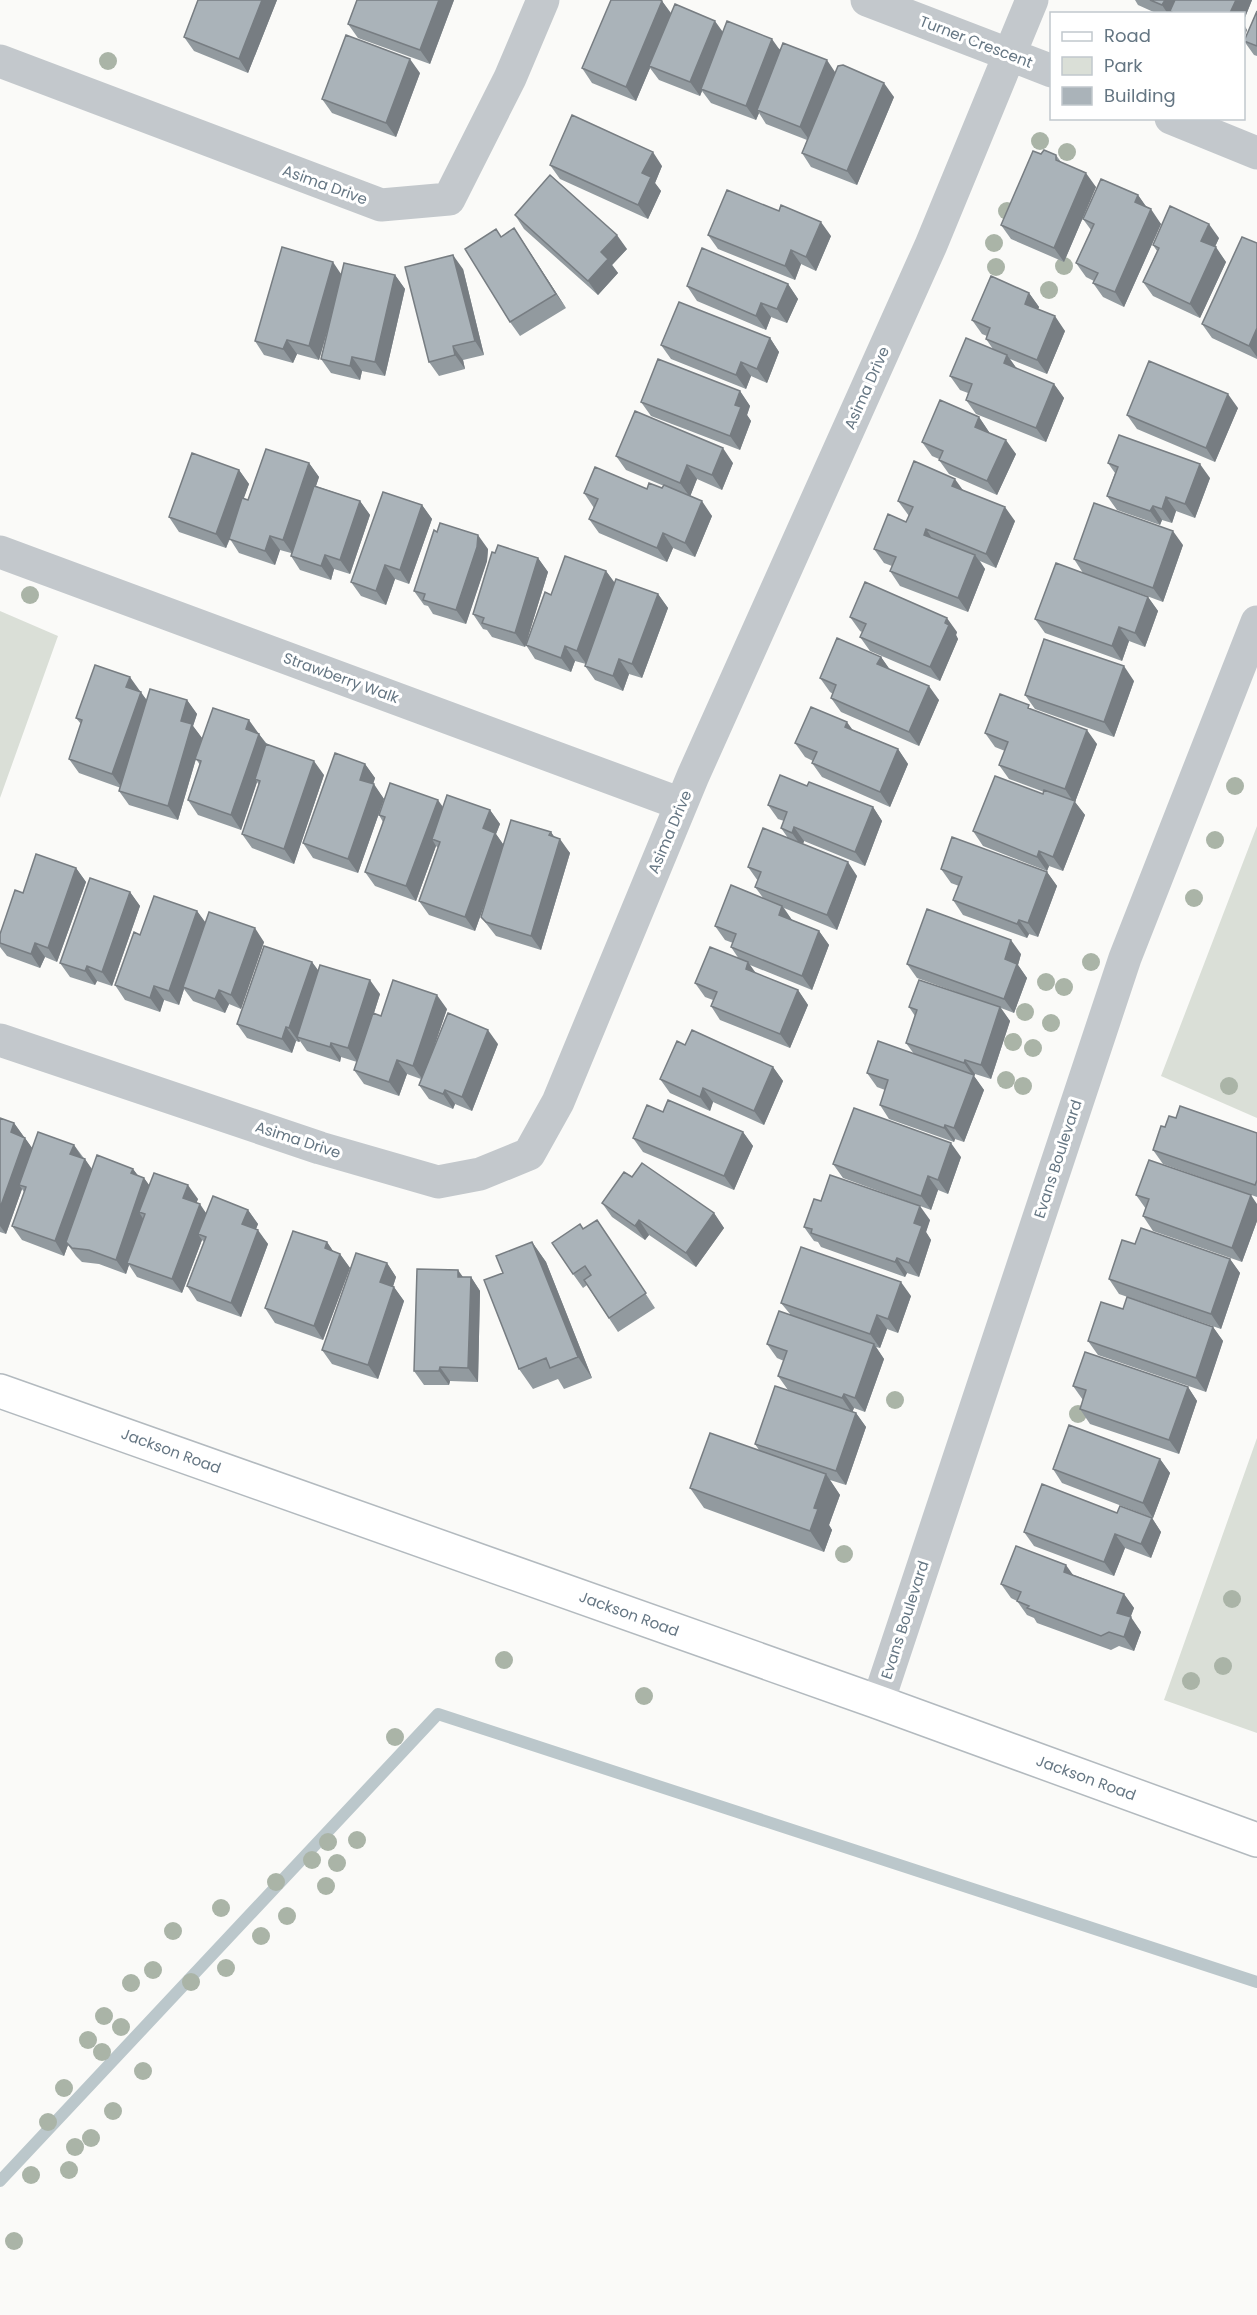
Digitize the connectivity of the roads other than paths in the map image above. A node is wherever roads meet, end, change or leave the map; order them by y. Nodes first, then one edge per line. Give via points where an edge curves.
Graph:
1 (543, 0) edge
2 (867, 0) edge
3 (1032, 0) edge
4 (1009, 54) junction
5 (0, 61) edge
6 (1050, 70) edge
7 (1176, 120) edge
8 (1257, 153) edge
9 (0, 552) edge
10 (1257, 622) edge
11 (681, 804) junction
12 (0, 1040) edge
13 (0, 1391) edge
14 (878, 1702) junction
15 (1257, 1840) edge

1 - 5 street, Asima Drive via 510,78 449,199 381,205
2 - 4 street, Turner Crescent
3 - 4 street, Asima Drive
4 - 6 street, Turner Crescent
4 - 11 street, Asima Drive via 930,245
7 - 8 street
9 - 11 street, Strawberry Walk
10 - 14 street, Evans Boulevard via 1125,958
11 - 12 street, Asima Drive via 552,1112 529,1154 480,1174 438,1182 320,1148
13 - 14 main road, Jackson Road
14 - 15 main road, Jackson Road

